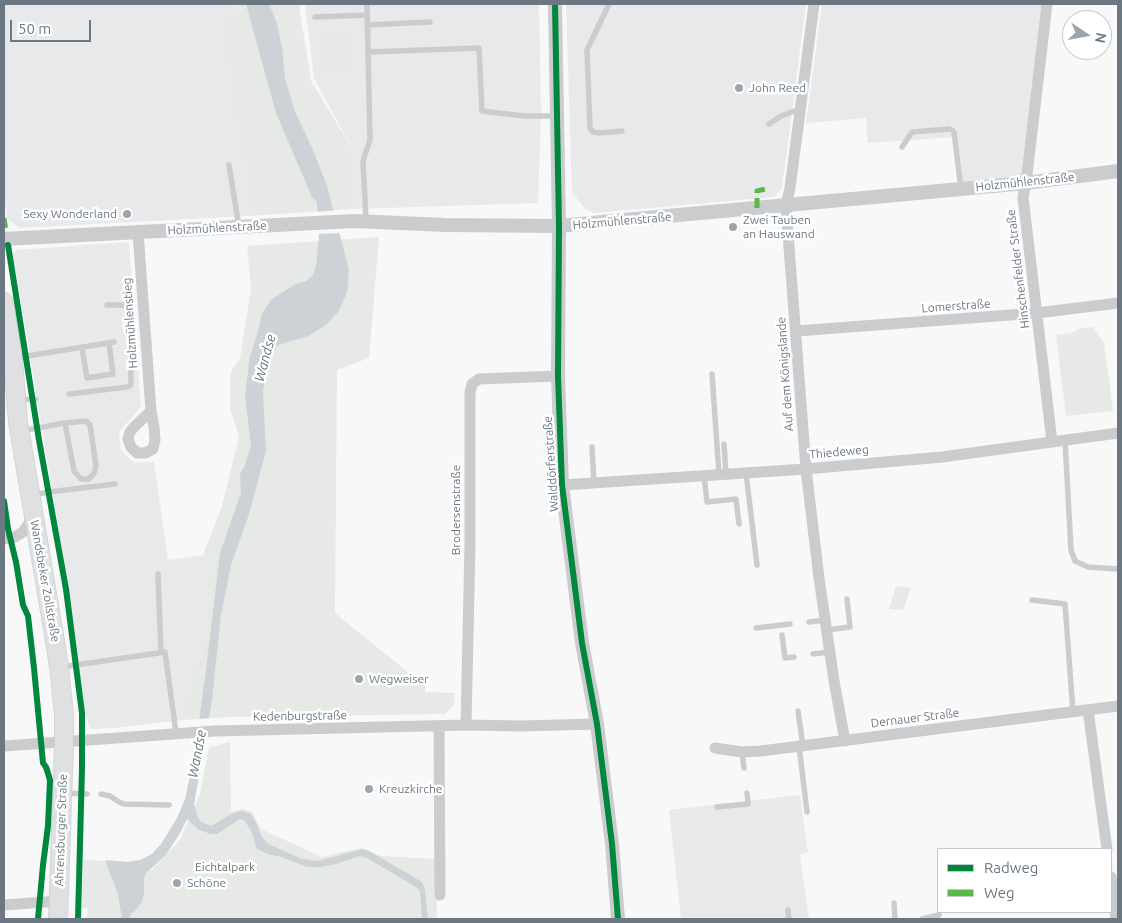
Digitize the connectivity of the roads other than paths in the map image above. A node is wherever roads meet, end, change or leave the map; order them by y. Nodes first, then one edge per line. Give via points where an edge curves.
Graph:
1 (367, 4) edge
2 (555, 4) edge
3 (610, 4) edge
4 (814, 4) edge
5 (1047, 4) edge
6 (367, 15) junction
7 (315, 17) dead end
8 (430, 22) dead end
9 (367, 24) junction
10 (368, 52) junction
11 (800, 109) junction
12 (557, 116) junction
13 (769, 124) dead end
14 (622, 131) dead end
15 (902, 147) dead end
16 (229, 166) dead end
17 (1118, 171) edge
18 (1026, 183) junction
19 (961, 189) junction
20 (786, 205) junction
21 (366, 221) junction
22 (559, 226) junction
23 (239, 227) junction
24 (138, 232) junction
25 (4, 239) edge
26 (4, 302) edge
27 (1118, 304) edge
28 (106, 305) dead end
29 (1037, 313) junction
30 (796, 331) junction
31 (82, 348) junction
32 (13, 359) junction
33 (712, 374) dead end
34 (558, 376) junction
35 (4, 386) edge
36 (69, 394) dead end
37 (36, 398) dead end
38 (16, 401) junction
39 (150, 412) dead end
40 (65, 423) junction
41 (18, 426) junction
42 (1118, 432) edge
43 (1065, 440) junction
44 (1052, 442) junction
45 (724, 444) dead end
46 (592, 447) dead end
47 (806, 469) junction
48 (746, 473) junction
49 (723, 474) junction
50 (704, 475) junction
51 (594, 483) junction
52 (115, 484) dead end
53 (562, 485) junction
54 (31, 502) junction
55 (739, 524) dead end
56 (4, 539) edge
57 (757, 565) dead end
58 (1118, 569) edge
59 (158, 574) dead end
60 (847, 599) dead end
61 (1032, 600) dead end
62 (809, 622) dead end
63 (790, 624) dead end
64 (826, 625) junction
65 (756, 628) dead end
66 (782, 635) dead end
67 (161, 652) junction
68 (830, 652) junction
69 (813, 654) dead end
70 (794, 657) dead end
71 (59, 667) junction
72 (1118, 706) edge
73 (1088, 710) junction
74 (798, 711) dead end
75 (1073, 712) junction
76 (597, 724) junction
77 (466, 725) junction
78 (440, 726) junction
79 (176, 733) junction
80 (845, 741) junction
81 (64, 742) junction
82 (4, 746) edge
83 (801, 746) junction
84 (715, 748) dead end
85 (742, 752) junction
86 (744, 768) dead end
87 (62, 793) junction
88 (747, 793) dead end
89 (87, 794) dead end
90 (101, 794) dead end
91 (168, 805) dead end
92 (717, 807) dead end
93 (807, 812) dead end
94 (1107, 848) edge
95 (1112, 885) edge
96 (440, 895) dead end
97 (58, 902) junction
98 (894, 903) dead end
99 (4, 905) edge
100 (788, 910) dead end
101 (939, 915) dead end
102 (58, 919) edge
103 (618, 919) edge
104 (789, 919) edge
105 (895, 919) edge
106 (922, 919) edge
107 (1116, 919) edge

1 - 6 lane
2 - 12 street, Walddörferstraße
3 - 14 lane via 587,50 590,128 600,133
4 - 11 street, Auf dem Königslande
5 - 18 street, Hinschenfelder Straße
6 - 7 lane
6 - 9 lane
8 - 9 lane
9 - 10 lane
10 - 12 lane via 479,48 482,111
10 - 21 lane via 370,140 363,161
11 - 13 lane
11 - 20 street, Auf dem Königslande
12 - 22 street, Walddörferstraße
15 - 19 lane via 912,132 952,130
16 - 23 lane
17 - 18 street, Holzmühlenstraße
18 - 19 street, Holzmühlenstraße
18 - 29 street, Hinschenfelder Straße via 1023,197
19 - 20 street, Holzmühlenstraße
20 - 22 street, Holzmühlenstraße
20 - 30 street, Auf dem Königslande
21 - 22 street, Holzmühlenstraße
21 - 23 street, Holzmühlenstraße
22 - 34 street, Walddörferstraße
23 - 24 street, Holzmühlenstraße
24 - 25 street, Holzmühlenstraße
24 - 39 street, Holzmühlenstieg
26 - 32 main road, Wandsbeker Zollstraße
27 - 29 street, Lomerstraße
28 - 36 lane via 122,305 129,311 132,382 127,387
29 - 30 street, Lomerstraße
29 - 44 street, Hinschenfelder Straße
30 - 47 street, Auf dem Königslande
31 - 31 lane via 87,378 114,374 111,342
31 - 32 lane
32 - 38 main road, Wandsbeker Zollstraße
33 - 49 lane
34 - 53 street, Walddörferstraße
34 - 77 street, Brodersenstraße via 478,379 472,384
35 - 41 main road, Wandsbeker Zollstraße
37 - 38 lane
38 - 41 main road, Wandsbeker Zollstraße
40 - 40 lane via 86,421 90,425 96,466 89,479 81,479 74,471
40 - 41 lane
41 - 54 main road, Wandsbeker Zollstraße
42 - 43 street, Thiedeweg
43 - 44 street, Thiedeweg
43 - 58 lane via 1070,550 1075,561 1088,567
44 - 47 street, Thiedeweg
45 - 49 lane
46 - 51 lane
47 - 48 street, Thiedeweg
47 - 64 street, Auf dem Königslande
48 - 49 street, Thiedeweg
48 - 57 lane
49 - 50 street, Thiedeweg
50 - 51 street, Thiedeweg
50 - 55 lane via 707,502 736,498
51 - 53 street, Thiedeweg
52 - 54 lane via 49,492
53 - 76 street, Walddörferstraße via 582,643
54 - 56 street via 29,523 23,532
54 - 71 main road, Wandsbeker Zollstraße
59 - 67 lane
60 - 64 lane via 850,627
61 - 75 lane via 1065,604
62 - 64 lane
63 - 65 lane
64 - 68 street, Auf dem Königslande
66 - 70 lane via 785,658
67 - 71 lane
67 - 79 lane via 165,652
68 - 69 lane
68 - 80 street, Auf dem Königslande
71 - 81 main road, Wandsbeker Zollstraße
72 - 73 street, Dernauer Straße
73 - 75 street, Dernauer Straße
73 - 94 street
74 - 83 lane
75 - 80 street, Dernauer Straße
76 - 77 street, Kedenburgstraße
76 - 103 street, Walddörferstraße
77 - 78 street, Kedenburgstraße
78 - 79 street, Kedenburgstraße
78 - 96 street
79 - 81 street, Kedenburgstraße
80 - 83 street, Dernauer Straße
81 - 82 street, Kedenburgstraße
81 - 87 main road, Ahrensburger Straße
83 - 85 street, Dernauer Straße
83 - 93 lane
84 - 85 street, Dernauer Straße
85 - 86 lane
87 - 89 lane
87 - 97 main road, Ahrensburger Straße
88 - 92 lane via 748,804
90 - 91 lane via 124,804
95 - 107 street
97 - 99 street
97 - 102 main road, Ahrensburger Straße
98 - 105 lane
100 - 104 lane
101 - 106 lane

